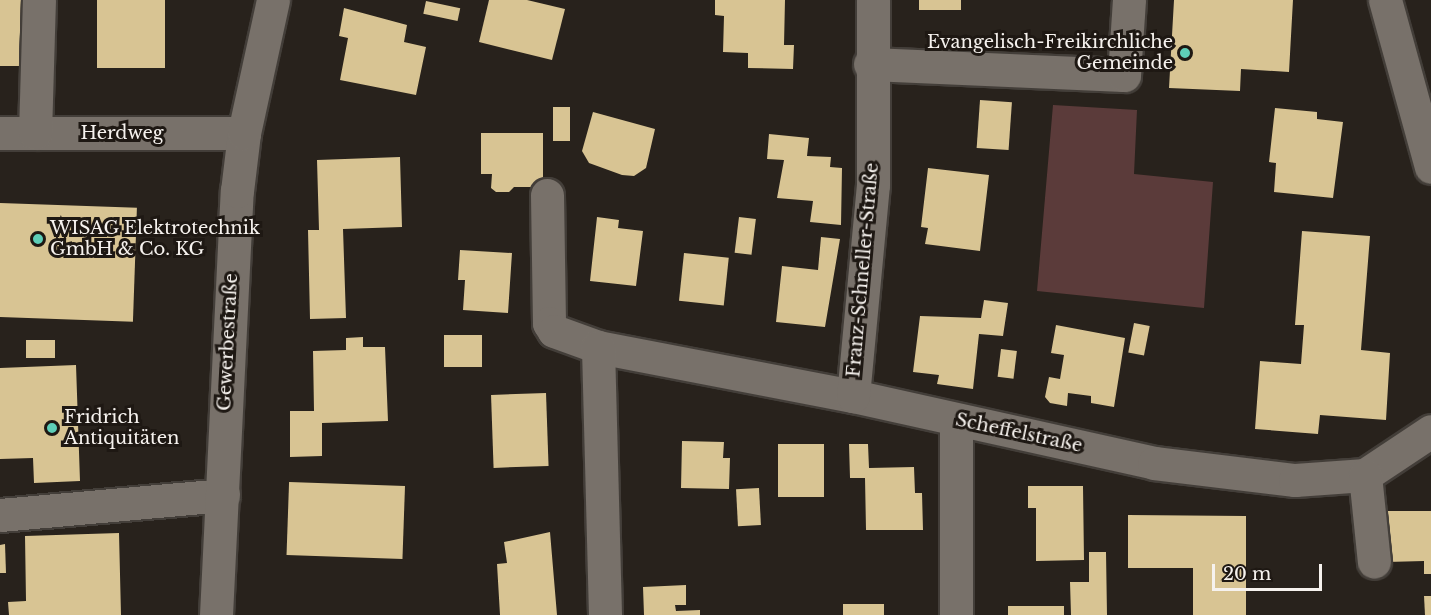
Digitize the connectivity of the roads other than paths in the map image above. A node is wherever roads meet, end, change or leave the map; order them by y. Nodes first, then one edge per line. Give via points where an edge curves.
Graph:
1 (39, 0) edge
2 (273, 0) edge
3 (873, 0) edge
4 (1129, 0) edge
5 (1385, 0) edge
6 (870, 64) junction
7 (1420, 81) edge
8 (0, 133) edge
9 (35, 133) junction
10 (244, 134) junction
11 (1431, 167) edge
12 (547, 195) dead end
13 (598, 348) junction
14 (852, 396) junction
15 (956, 420) junction
16 (1431, 431) edge
17 (1365, 475) junction
18 (223, 495) junction
19 (0, 515) edge
20 (1374, 561) dead end
21 (216, 615) edge
22 (605, 615) edge
23 (956, 615) edge

1 - 9 street
2 - 10 street, Gewerbestraße
3 - 6 street, Franz-Schneller-Straße
4 - 6 street via 1124,75
5 - 7 street
6 - 14 street, Franz-Schneller-Straße via 873,185
7 - 11 street
8 - 9 street, Herdweg
9 - 10 street, Herdweg
10 - 18 street, Gewerbestraße via 230,306
12 - 13 street, Scheffelstraße via 549,323 554,331
13 - 14 street, Scheffelstraße
13 - 22 street
14 - 15 street, Scheffelstraße
15 - 17 street, Scheffelstraße via 1154,463 1295,480
15 - 23 street
16 - 17 street, Scheffelstraße
17 - 20 street
18 - 19 street
18 - 21 street, Gewerbestraße

